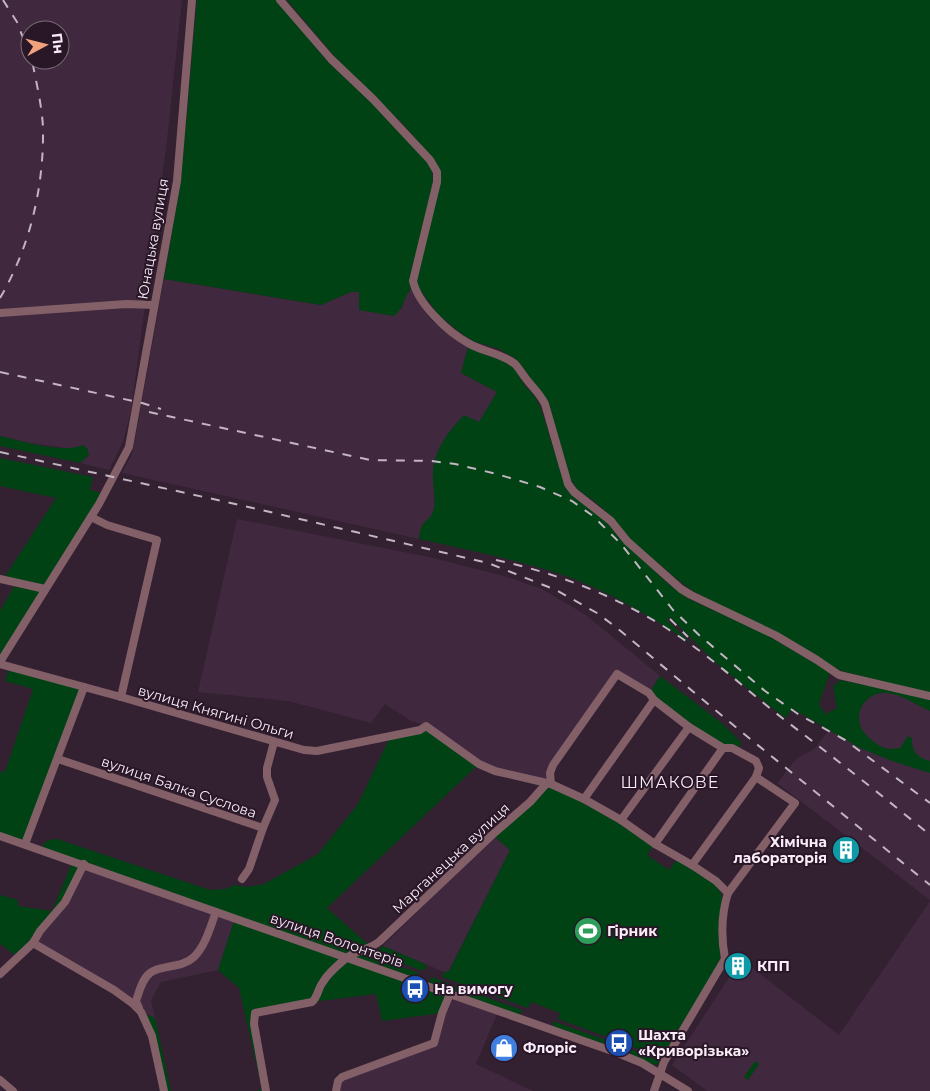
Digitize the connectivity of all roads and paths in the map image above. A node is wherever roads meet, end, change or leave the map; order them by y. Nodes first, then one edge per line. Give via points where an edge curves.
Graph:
1 (192, 0) edge
2 (280, 0) edge
3 (154, 305) junction
4 (0, 313) edge
5 (91, 517) junction
6 (0, 579) edge
7 (46, 589) junction
8 (0, 663) edge
9 (84, 687) junction
10 (930, 696) edge
11 (121, 697) junction
12 (654, 700) junction
13 (689, 727) junction
14 (274, 742) junction
15 (723, 748) junction
16 (58, 759) junction
17 (756, 777) junction
18 (549, 784) junction
19 (584, 799) junction
20 (620, 820) junction
21 (263, 828) junction
22 (0, 836) edge
23 (26, 844) junction
24 (655, 844) junction
25 (84, 864) junction
26 (692, 865) junction
27 (242, 878) dead end
28 (728, 893) junction
29 (216, 912) junction
30 (33, 943) junction
31 (347, 957) junction
32 (0, 974) edge
33 (450, 994) junction
34 (141, 1012) junction
35 (659, 1072) junction
36 (0, 1080) edge
37 (13, 1091) edge
38 (164, 1091) edge
39 (266, 1091) edge
40 (336, 1091) edge
41 (654, 1091) edge
42 (688, 1091) edge

1 - 3 street, Юнацька вулиця via 177,182
2 - 10 street via 331,59 430,160 437,182 413,281 414,289 435,317 448,328 468,343 516,365 538,392 545,404 568,484 574,492 691,595 775,635 839,675
3 - 4 street
3 - 5 street, Юнацька вулиця via 129,447
5 - 7 street, Юнацька вулиця
5 - 11 street via 156,540
6 - 7 street
7 - 8 street, Юнацька вулиця
8 - 9 street, вулиця Княгині Ольги
9 - 11 street, вулиця Княгині Ольги
9 - 16 street
11 - 14 street, вулиця Княгині Ольги
12 - 13 street
12 - 18 street via 617,674 553,765
12 - 19 street
13 - 15 street
13 - 20 street
14 - 18 street, вулиця Княгині Ольги via 318,751 420,730 426,726 479,764
14 - 21 street, вулиця Балка Суслова via 267,777 274,800
15 - 17 street via 732,748 756,761 759,768
15 - 24 street
16 - 21 street, вулиця Балка Суслова
16 - 23 street
17 - 26 street
17 - 28 street via 795,803
18 - 19 street
18 - 31 street, Марганецька вулиця via 371,948
19 - 20 street
20 - 24 street
21 - 27 street via 249,868
22 - 23 street, вулиця Волонтерів
23 - 25 street, вулиця Волонтерів
24 - 26 street
25 - 29 street, вулиця Волонтерів
25 - 30 street via 65,902
26 - 28 street
28 - 35 street via 723,910 725,959
29 - 31 street, вулиця Волонтерів
29 - 34 street via 202,947 193,957 180,965 148,975 136,1001
30 - 32 street
30 - 34 street via 114,990
31 - 33 street, вулиця Волонтерів
31 - 39 street via 323,981 312,1002 259,1012 254,1016
33 - 35 street, вулиця Волонтерів via 615,1052
33 - 40 street via 434,1043 342,1077
34 - 38 street via 152,1036
35 - 41 street
35 - 42 street, вулиця Волонтерів
36 - 37 street

